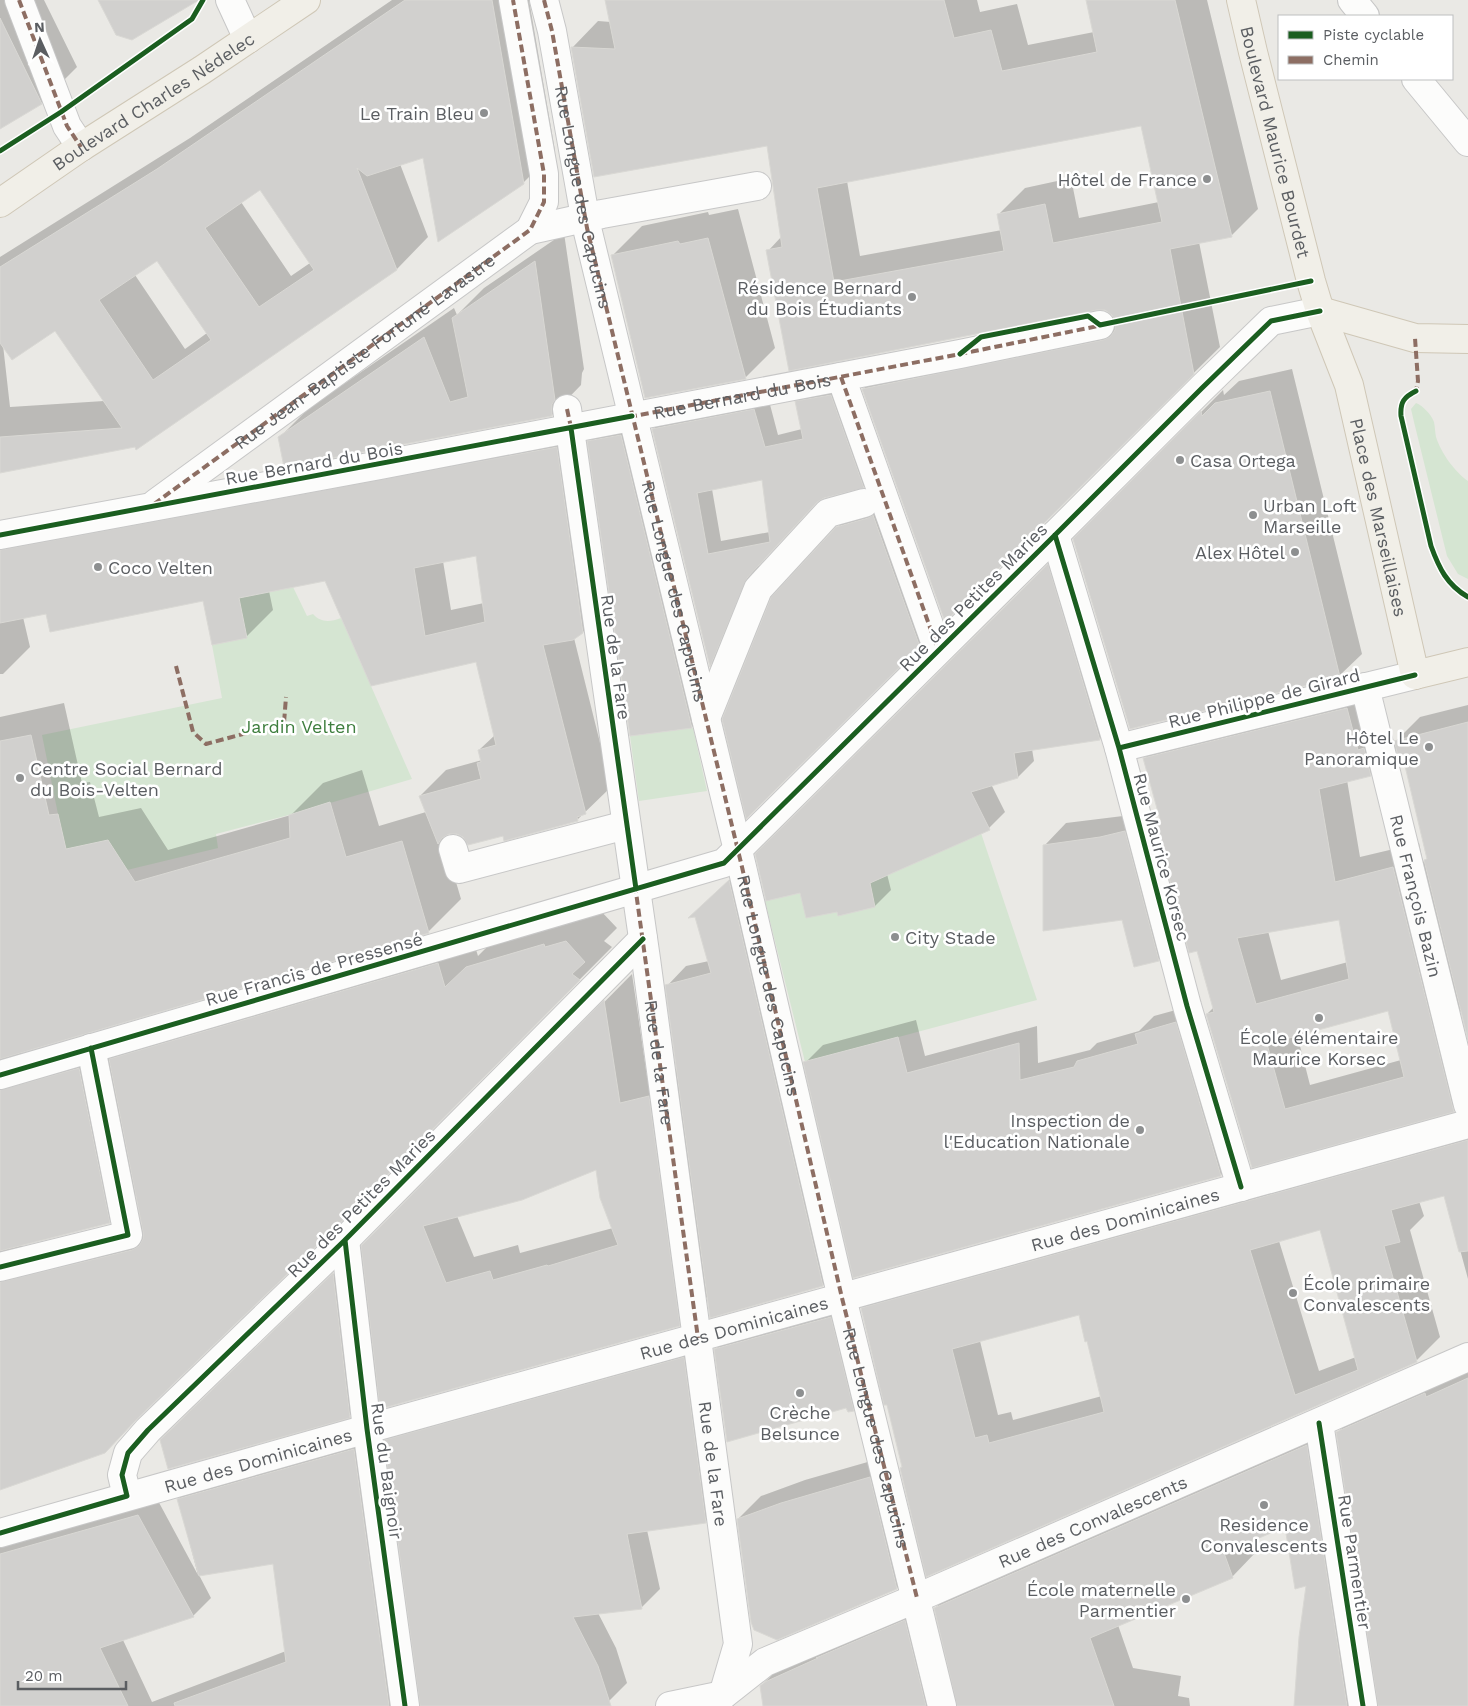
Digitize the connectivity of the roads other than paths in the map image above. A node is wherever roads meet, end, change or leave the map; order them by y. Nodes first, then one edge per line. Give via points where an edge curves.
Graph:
1 (19, 0) edge
2 (230, 0) edge
3 (306, 0) edge
4 (513, 0) edge
5 (544, 0) edge
6 (1241, 0) edge
7 (1352, 0) edge
8 (1364, 15) edge
9 (248, 39) junction
10 (1417, 80) edge
11 (1468, 142) edge
12 (81, 146) junction
13 (544, 174) joint
14 (757, 186) dead end
15 (0, 203) edge
16 (585, 219) junction
17 (530, 230) junction
18 (1320, 312) junction
19 (1100, 325) dead end
20 (1468, 339) edge
21 (841, 376) junction
22 (632, 416) junction
23 (569, 419) junction
24 (864, 503) dead end
25 (150, 506) junction
26 (0, 535) edge
27 (1055, 535) junction
28 (938, 650) junction
29 (1468, 662) edge
30 (1415, 675) junction
31 (1365, 687) junction
32 (706, 718) junction
33 (1119, 748) junction
34 (626, 826) junction
35 (453, 849) dead end
36 (738, 849) junction
37 (636, 889) junction
38 (643, 939) junction
39 (91, 1048) junction
40 (0, 1076) edge
41 (1468, 1105) edge
42 (1468, 1124) edge
43 (1241, 1187) junction
44 (345, 1240) junction
45 (0, 1267) edge
46 (842, 1298) junction
47 (698, 1338) junction
48 (1468, 1358) edge
49 (1319, 1423) junction
50 (367, 1429) junction
51 (127, 1496) junction
52 (0, 1533) edge
53 (917, 1598) junction
54 (727, 1700) edge
55 (405, 1706) edge
56 (670, 1706) edge
57 (942, 1706) edge
58 (1363, 1706) edge

1 - 12 street via 61,112
2 - 9 street
3 - 9 main road, Boulevard Charles Nédelec
4 - 13 street, Rue Longue des Capucins
5 - 16 street, Rue Longue des Capucins
6 - 18 main road, Boulevard Maurice Bourdet
7 - 8 street
9 - 12 main road, Boulevard Charles Nédelec
10 - 11 street
12 - 15 main road, Boulevard Charles Nédelec
13 - 17 street, Rue Jean-Baptiste Fortuné Lavastre via 544,202
14 - 16 street
16 - 17 street
16 - 22 street, Rue Longue des Capucins
17 - 25 street, Rue Jean-Baptiste Fortuné Lavastre
18 - 20 main road via 1415,338
18 - 27 street, Rue des Petites Maries via 1270,321
18 - 30 main road, Place des Marseillaises via 1349,384
19 - 21 street, Rue Bernard du Bois
21 - 22 street, Rue Bernard du Bois
21 - 28 street
22 - 23 street, Rue Bernard du Bois
22 - 32 street, Rue Longue des Capucins
23 - 25 street, Rue Bernard du Bois
23 - 34 street, Rue de la Fare
24 - 32 street via 828,513 758,589
25 - 26 street, Rue Bernard du Bois
27 - 28 street, Rue des Petites Maries
27 - 33 street, Rue Maurice Korsec
28 - 36 street, Rue des Petites Maries
29 - 30 main road
30 - 31 street, Rue Philippe de Girard
31 - 33 street, Rue Philippe de Girard
31 - 41 street, Rue François Bazin
32 - 36 street, Rue Longue des Capucins
33 - 43 street, Rue Maurice Korsec via 1187,1006
34 - 35 street via 459,869
34 - 37 street, Rue de la Fare
36 - 37 street, Rue des Petites Maries via 724,863
36 - 46 street, Rue Longue des Capucins
37 - 38 street, Rue de la Fare
37 - 39 street, Rue Francis de Pressensé
38 - 44 street, Rue des Petites Maries
38 - 47 street, Rue de la Fare
39 - 40 street, Rue Francis de Pressensé
39 - 45 street via 128,1235
42 - 43 street, Rue des Dominicaines
43 - 46 street, Rue des Dominicaines
44 - 50 street, Rue du Baignoir
44 - 51 street, Rue des Petites Maries via 128,1453 122,1475
46 - 47 street, Rue des Dominicaines
46 - 53 street, Rue Longue des Capucins
47 - 50 street, Rue des Dominicaines
47 - 54 street, Rue de la Fare via 738,1644
48 - 49 street, Rue des Convalescents
49 - 53 street, Rue des Convalescents
49 - 58 street, Rue Parmentier
50 - 51 street, Rue des Dominicaines
50 - 55 street, Rue du Baignoir
51 - 52 street, Rue des Dominicaines
53 - 54 street, Rue des Convalescents via 765,1662
53 - 57 street, Rue Longue des Capucins
54 - 56 street

